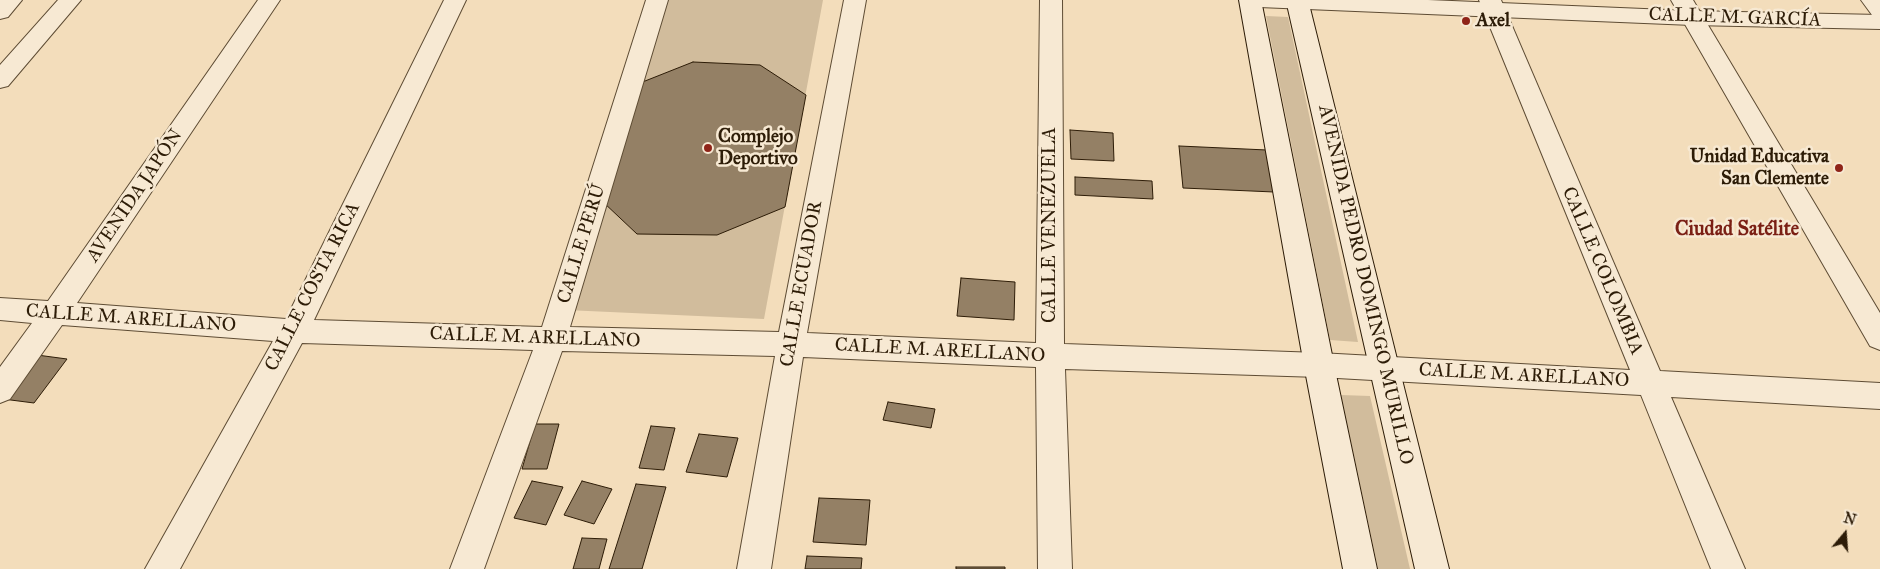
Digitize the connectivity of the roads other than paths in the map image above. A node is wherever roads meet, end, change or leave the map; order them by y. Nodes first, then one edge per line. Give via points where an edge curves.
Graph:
1 (11, 0) edge
2 (70, 0) edge
3 (269, 0) edge
4 (455, 0) edge
5 (657, 0) edge
6 (855, 0) edge
7 (1051, 0) edge
8 (1250, 0) edge
9 (1259, 0) edge
10 (1872, 0) edge
11 (1298, 1) edge
12 (1492, 5) edge
13 (1687, 9) edge
14 (1880, 10) edge
15 (0, 12) edge
16 (1880, 22) edge
17 (0, 80) edge
18 (0, 309) edge
19 (55, 313) junction
20 (294, 331) junction
21 (1880, 338) edge
22 (552, 339) junction
23 (791, 344) junction
24 (1050, 356) junction
25 (1319, 365) junction
26 (1384, 369) junction
27 (1649, 382) junction
28 (0, 390) edge
29 (1880, 396) edge
30 (162, 569) edge
31 (467, 569) edge
32 (754, 569) edge
33 (1055, 569) edge
34 (1360, 569) edge
35 (1432, 569) edge
36 (1728, 569) edge

1 - 15 street
2 - 17 street
3 - 19 street, AVENIDA JAPÓN
4 - 20 street, CALLE COSTA RICA
5 - 22 street, CALLE PERÚ
6 - 23 street, CALLE ECUADOR
7 - 24 street, CALLE VENEZUELA
8 - 25 street
9 - 11 street, CALLE M. GARCÍA
10 - 14 street
11 - 12 street, CALLE M. GARCÍA
11 - 26 street, AVENIDA PEDRO DOMINGO MURILLO
12 - 13 street, CALLE M. GARCÍA
12 - 27 street, CALLE COLOMBIA
13 - 16 street, CALLE M. GARCÍA
13 - 21 street
18 - 19 street, CALLE M. ARELLANO
19 - 20 street, CALLE M. ARELLANO
19 - 28 street, AVENIDA JAPÓN
20 - 22 street, CALLE M. ARELLANO
20 - 30 street, CALLE COSTA RICA
22 - 23 street, CALLE M. ARELLANO
22 - 31 street, CALLE PERÚ
23 - 24 street, CALLE M. ARELLANO
23 - 32 street, CALLE ECUADOR
24 - 25 street, CALLE M. ARELLANO
24 - 33 street, CALLE VENEZUELA
25 - 26 street, CALLE M. ARELLANO
25 - 34 street
26 - 27 street, CALLE M. ARELLANO
26 - 35 street, AVENIDA PEDRO DOMINGO MURILLO
27 - 29 street, CALLE M. ARELLANO
27 - 36 street, CALLE COLOMBIA

